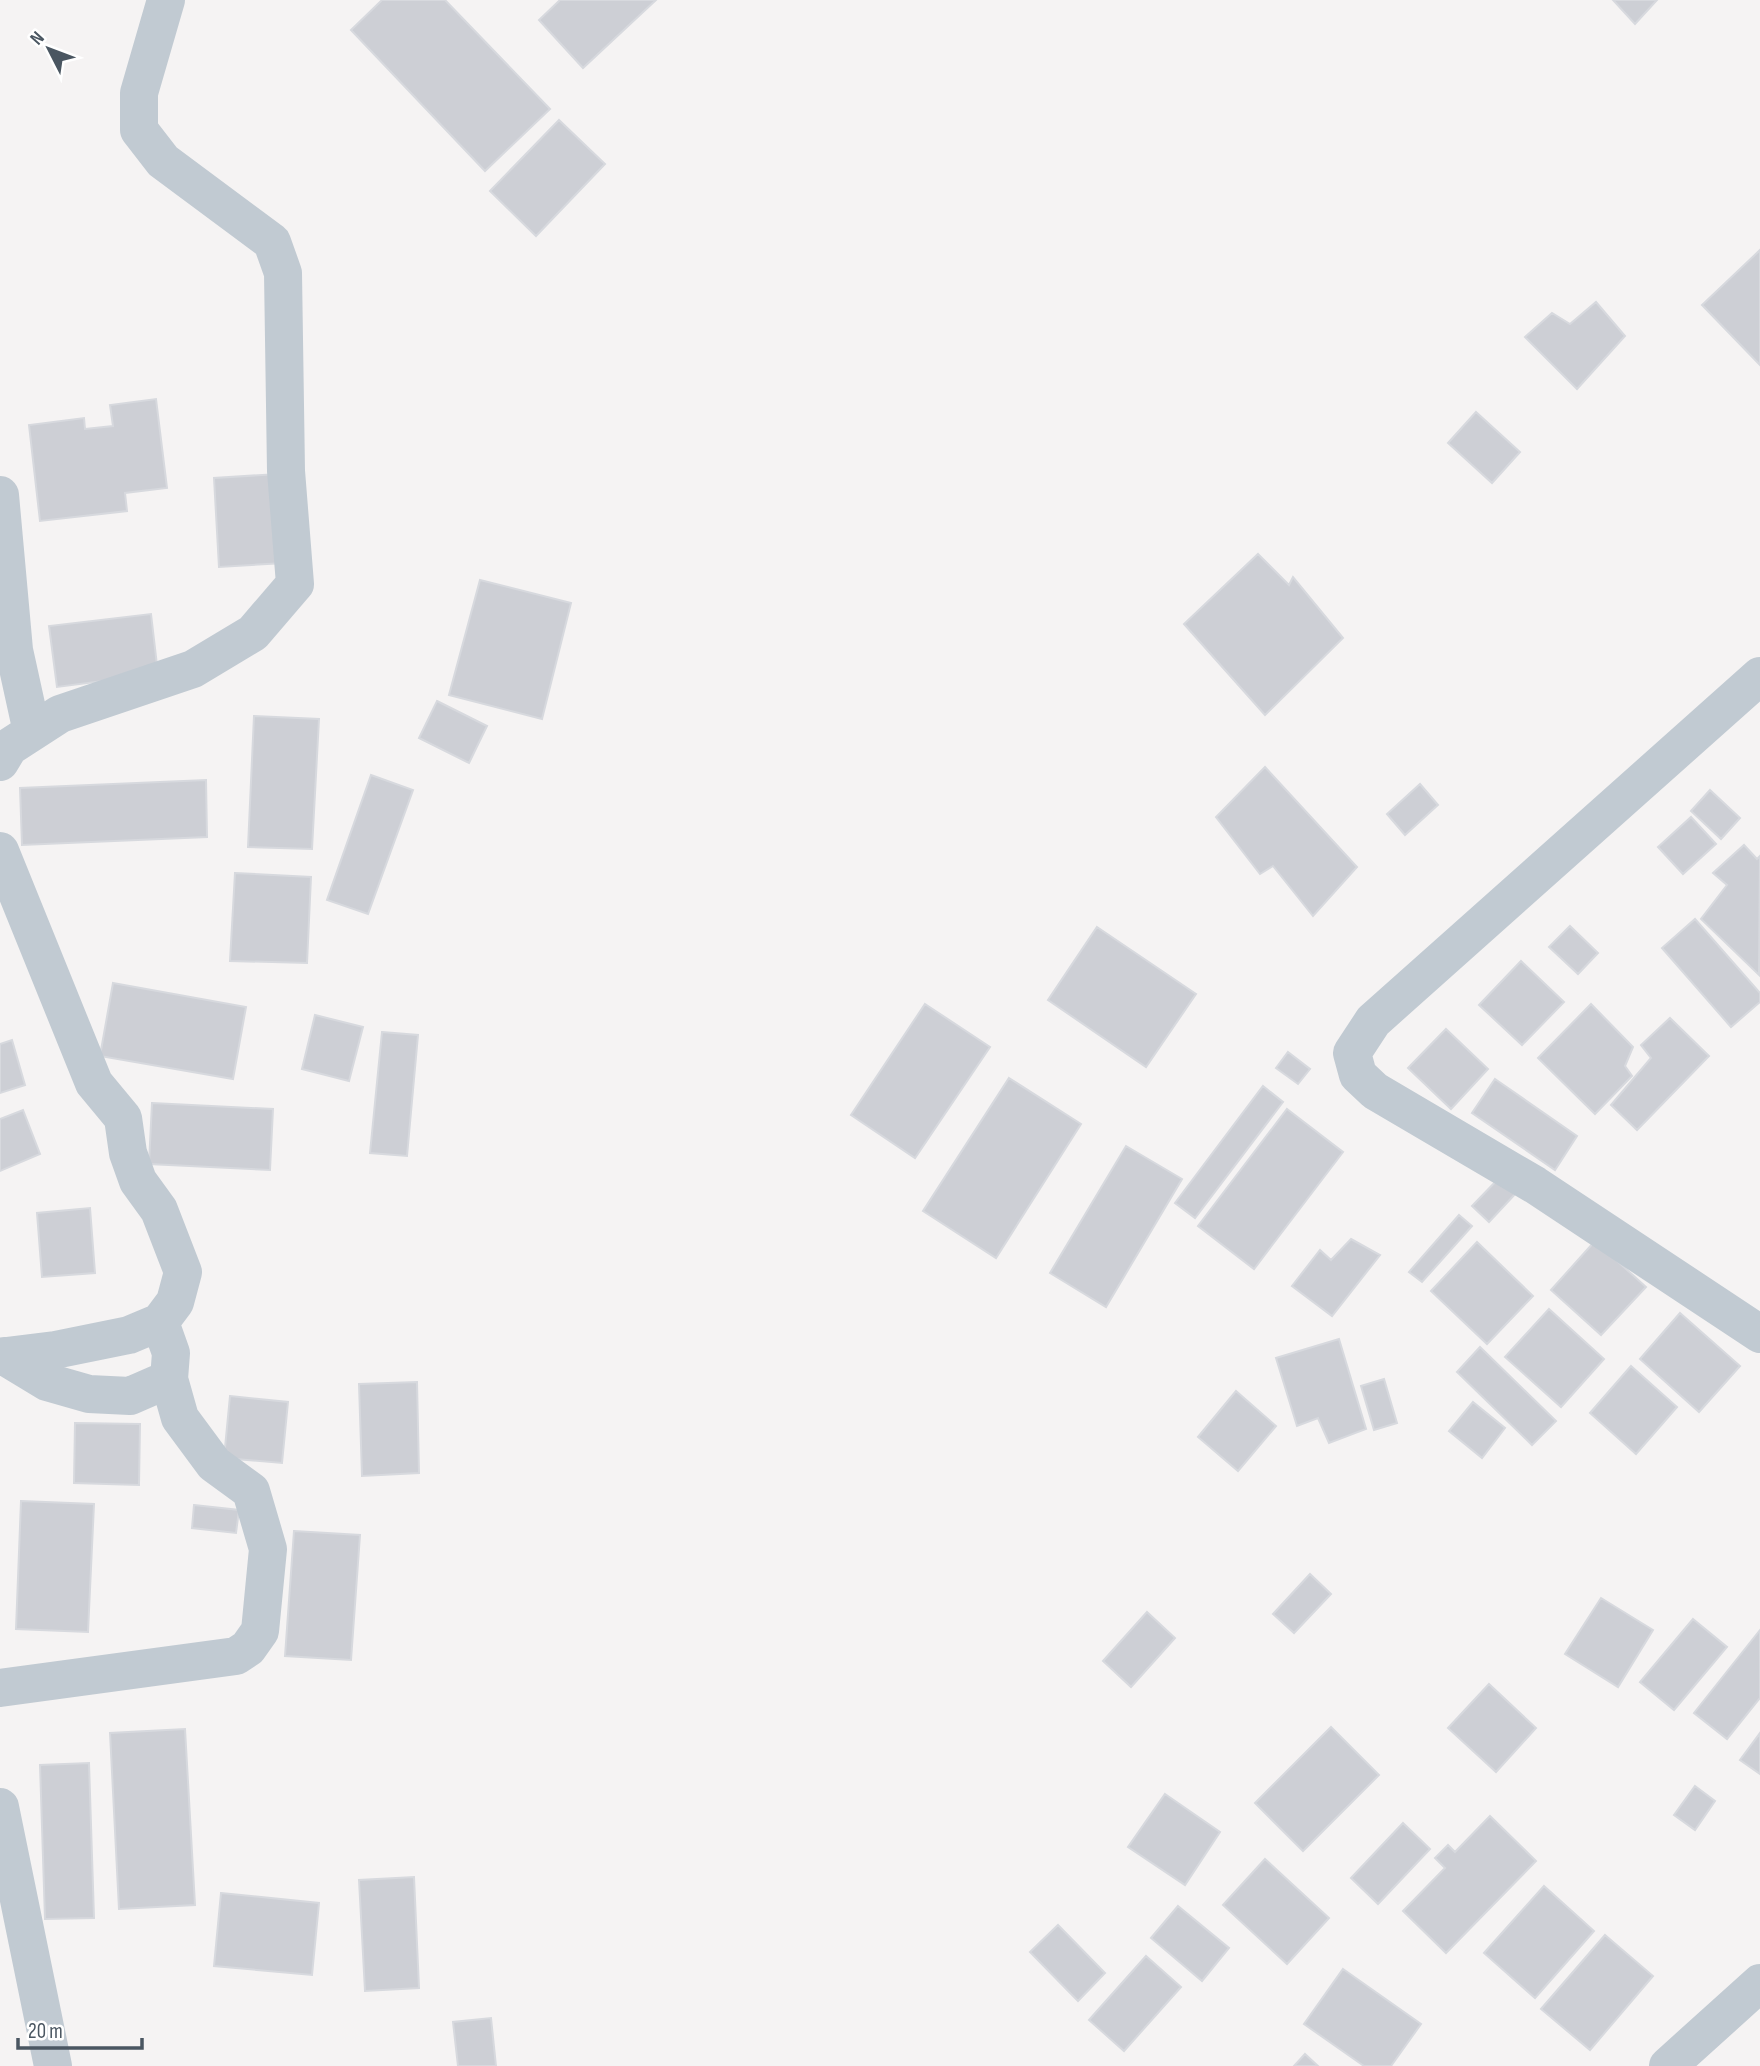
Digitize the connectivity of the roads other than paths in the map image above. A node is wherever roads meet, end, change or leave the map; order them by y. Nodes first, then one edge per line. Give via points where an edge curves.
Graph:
1 (166, 0) edge
2 (0, 495) edge
3 (1760, 676) edge
4 (32, 732) junction
5 (0, 762) edge
6 (0, 851) edge
7 (160, 1322) junction
8 (1760, 1334) edge
9 (2, 1356) edge
10 (169, 1379) junction
11 (0, 1688) edge
12 (0, 1807) edge
13 (1760, 1983) edge
14 (54, 2066) edge
15 (1668, 2066) edge

1 - 4 street via 139,93 139,130 163,161 272,242 283,273 286,471 296,584 253,633 193,669 60,714
2 - 4 street via 14,650
3 - 8 street via 1373,1021 1352,1053 1358,1075 1376,1090 1535,1185
4 - 5 street via 9,747
6 - 7 street via 94,1083 123,1118 138,1181 159,1209 183,1272 175,1302
7 - 9 street via 130,1335
7 - 10 street via 171,1353
9 - 10 street via 47,1382 89,1394 130,1396
10 - 11 street via 180,1418 214,1464 251,1491 268,1549 260,1631 236,1656
12 - 14 street
13 - 15 street

